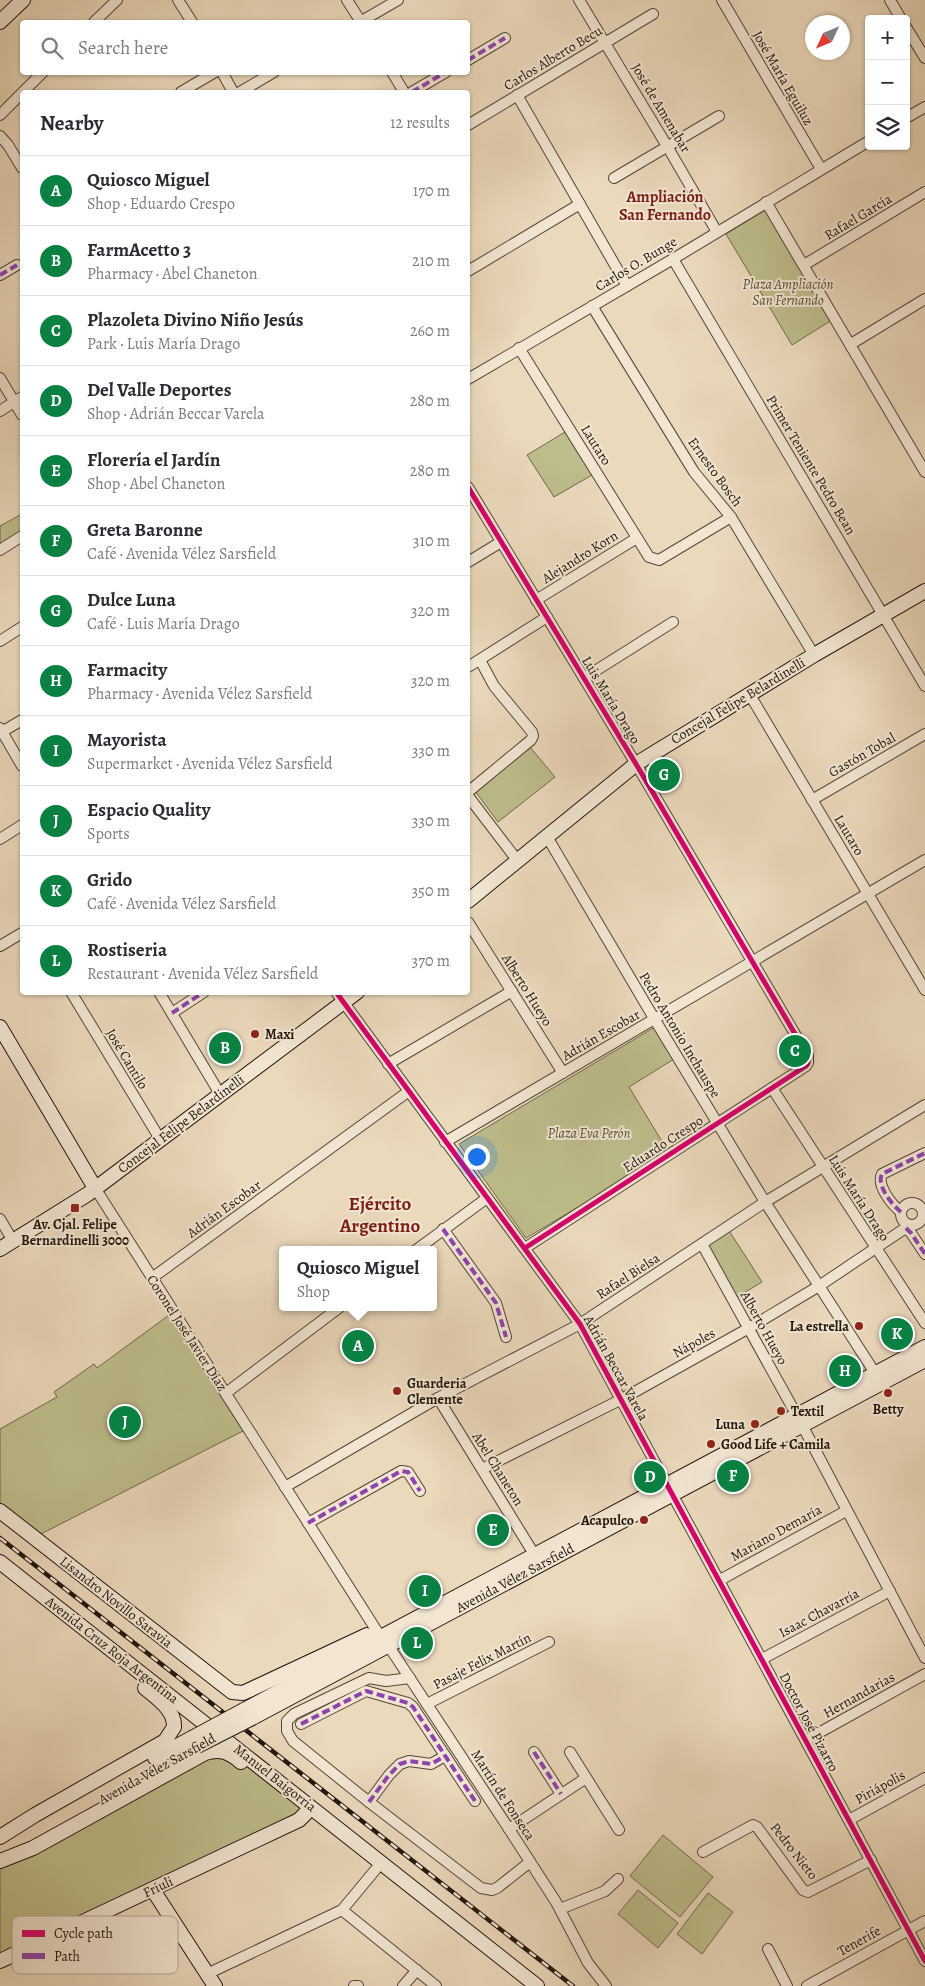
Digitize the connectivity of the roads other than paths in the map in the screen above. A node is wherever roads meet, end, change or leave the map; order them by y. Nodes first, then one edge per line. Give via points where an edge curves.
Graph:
1 (10, 0) edge
2 (23, 0) edge
3 (117, 0) edge
4 (178, 0) edge
5 (347, 0) edge
6 (398, 0) edge
7 (579, 0) edge
8 (722, 0) edge
9 (890, 0) edge
10 (0, 10) edge
11 (653, 14) dead end
12 (899, 15) edge
13 (96, 20) edge
14 (191, 20) edge
15 (360, 20) edge
16 (364, 20) edge
17 (0, 22) edge
18 (910, 34) edge
19 (505, 38) dead end
20 (606, 42) junction
21 (925, 58) edge
22 (470, 59) edge
23 (40, 75) edge
24 (210, 75) edge
25 (224, 75) edge
26 (269, 75) edge
27 (394, 75) edge
28 (441, 75) edge
29 (26, 90) edge
30 (184, 90) edge
31 (232, 90) edge
32 (243, 90) edge
33 (403, 90) edge
34 (415, 90) edge
35 (517, 95) junction
36 (20, 96) edge
37 (925, 107) edge
38 (0, 115) edge
39 (720, 116) dead end
40 (910, 116) edge
41 (470, 125) edge
42 (0, 136) edge
43 (865, 143) edge
44 (667, 146) junction
45 (20, 165) edge
46 (821, 169) junction
47 (614, 178) dead end
48 (925, 192) edge
49 (766, 202) junction
50 (580, 204) junction
51 (717, 232) junction
52 (673, 259) junction
53 (17, 265) dead end
54 (804, 265) junction
55 (470, 270) edge
56 (0, 275) edge
57 (627, 286) junction
58 (925, 298) edge
59 (592, 306) junction
60 (851, 344) junction
61 (519, 348) junction
62 (0, 378) edge
63 (470, 378) edge
64 (19, 400) edge
65 (0, 411) edge
66 (925, 472) edge
67 (470, 490) edge
68 (731, 517) junction
69 (20, 537) edge
70 (637, 538) junction
71 (501, 542) junction
72 (0, 550) edge
73 (470, 561) edge
74 (925, 590) edge
75 (536, 600) junction
76 (883, 615) junction
77 (547, 617) junction
78 (673, 622) dead end
79 (20, 628) edge
80 (0, 641) edge
81 (814, 655) junction
82 (480, 660) junction
83 (470, 666) edge
84 (584, 678) junction
85 (925, 686) edge
86 (750, 695) junction
87 (20, 721) edge
88 (1, 731) edge
89 (925, 734) edge
90 (20, 763) edge
91 (636, 764) junction
92 (470, 790) edge
93 (470, 799) edge
94 (812, 800) junction
95 (20, 826) edge
96 (546, 835) junction
97 (0, 839) edge
98 (517, 860) junction
99 (925, 860) edge
100 (868, 894) junction
101 (470, 899) edge
102 (470, 925) edge
103 (20, 933) edge
104 (0, 946) edge
105 (753, 962) junction
106 (925, 990) edge
107 (512, 991) junction
108 (73, 995) edge
109 (161, 995) edge
110 (199, 995) edge
111 (340, 998) edge
112 (172, 1013) junction
113 (655, 1020) junction
114 (0, 1027) edge
115 (808, 1056) joint
116 (388, 1064) junction
117 (563, 1073) junction
118 (772, 1088) junction
119 (409, 1092) junction
120 (220, 1094) junction
121 (925, 1104) edge
122 (717, 1123) junction
123 (160, 1139) junction
124 (445, 1142) junction
125 (925, 1153) edge
126 (822, 1166) junction
127 (95, 1188) junction
128 (487, 1198) junction
129 (765, 1202) junction
130 (901, 1212) junction
131 (0, 1219) edge
132 (908, 1226) junction
133 (444, 1229) junction
134 (13, 1241) junction
135 (702, 1244) junction
136 (421, 1246) edge
137 (525, 1248) junction
138 (0, 1249) edge
139 (876, 1249) junction
140 (925, 1254) edge
141 (152, 1278) junction
142 (819, 1286) junction
143 (335, 1311) edge
144 (925, 1323) edge
145 (580, 1324) junction
146 (749, 1328) junction
147 (506, 1337) dead end
148 (925, 1347) edge
149 (925, 1360) edge
150 (875, 1373) junction
151 (226, 1393) junction
152 (438, 1398) junction
153 (622, 1399) junction
154 (799, 1419) junction
155 (482, 1469) junction
156 (285, 1487) junction
157 (670, 1489) junction
158 (420, 1491) dead end
159 (846, 1510) junction
160 (0, 1511) edge
161 (308, 1523) junction
162 (534, 1554) junction
163 (0, 1562) edge
164 (720, 1580) junction
165 (890, 1591) junction
166 (46, 1599) junction
167 (384, 1641) junction
168 (549, 1642) dead end
169 (925, 1658) edge
170 (762, 1659) junction
171 (925, 1674) edge
172 (410, 1678) junction
173 (427, 1704) junction
174 (301, 1724) dead end
175 (224, 1738) junction
176 (806, 1740) junction
177 (195, 1742) junction
178 (534, 1752) dead end
179 (570, 1752) dead end
180 (446, 1756) junction
181 (250, 1769) junction
182 (586, 1778) junction
183 (925, 1778) edge
184 (562, 1794) junction
185 (475, 1801) dead end
186 (369, 1802) junction
187 (309, 1810) junction
188 (849, 1820) junction
189 (509, 1829) junction
190 (619, 1830) dead end
191 (0, 1837) edge
192 (0, 1841) edge
193 (703, 1852) dead end
194 (0, 1855) edge
195 (871, 1860) junction
196 (0, 1861) edge
197 (530, 1862) junction
198 (376, 1869) junction
199 (618, 1879) dead end
200 (152, 1890) junction
201 (560, 1909) junction
202 (342, 1910) junction
203 (97, 1916) edge
204 (169, 1916) edge
205 (925, 1920) edge
206 (178, 1930) edge
207 (908, 1930) junction
208 (768, 1949) dead end
209 (12, 1956) edge
210 (925, 1961) edge
211 (0, 1962) edge
212 (417, 1970) junction
213 (211, 1980) edge
214 (354, 1986) edge
215 (358, 1986) edge
216 (403, 1986) edge
217 (436, 1986) edge
218 (523, 1986) edge
219 (537, 1986) edge
220 (606, 1986) edge
221 (787, 1986) edge
222 (807, 1986) edge

1 - 10 main road
2 - 17 main road
3 - 13 street
4 - 14 street
5 - 15 street
6 - 16 street
7 - 20 street, José de Amenabar
8 - 46 street, José María Eguiluz
9 - 12 street
11 - 20 street, Carlos Alberto Becu
18 - 21 street
19 - 22 street
20 - 35 street, Carlos Alberto Becu
20 - 44 street, José de Amenabar
23 - 29 street
24 - 30 street
25 - 31 street
26 - 32 street
27 - 33 street
28 - 34 street
35 - 41 street, Carlos Alberto Becu
35 - 50 street
36 - 38 street
37 - 40 street
39 - 44 street
42 - 45 street
43 - 46 street, Carlos O. Bunge
44 - 47 street
44 - 51 street, José de Amenabar
46 - 49 street, Carlos O. Bunge
48 - 54 street, Rafael García
49 - 51 street, Carlos O. Bunge
49 - 54 street
50 - 55 street
50 - 57 street
51 - 52 street, Carlos O. Bunge
52 - 57 street, Carlos O. Bunge
52 - 76 street, Primer Teniente Pedro Bean
53 - 56 street
54 - 60 street
57 - 59 street, Carlos O. Bunge
58 - 60 street
59 - 61 street, Carlos O. Bunge
59 - 68 street, Ernesto Bosch via 694,472
60 - 66 street
61 - 63 street, Carlos O. Bunge
61 - 70 street, Lautaro
62 - 64 street
64 - 65 street
67 - 71 street, Luis María Drago
68 - 70 street, Lautaro via 658,560 649,557
68 - 81 street, Ernesto Bosch
69 - 72 street
70 - 75 street, Alejandro Korn
71 - 73 street
71 - 75 street, Luis María Drago
74 - 76 main road, Concejal Felipe Belardinelli
75 - 77 street, Luis María Drago
76 - 81 main road, Concejal Felipe Belardinelli
76 - 85 street, Primer Teniente Pedro Bean
77 - 82 street
77 - 84 street, Luis María Drago
78 - 84 street
79 - 80 street
81 - 86 main road, Concejal Felipe Belardinelli
82 - 83 street
82 - 92 street via 494,686 534,736
84 - 91 street, Luis María Drago
86 - 91 main road, Concejal Felipe Belardinelli
86 - 94 street, Lautaro
87 - 88 street
88 - 90 street
89 - 94 street, Gastón Tobal
91 - 96 main road, Concejal Felipe Belardinelli
91 - 105 street, Luis María Drago
93 - 98 street
94 - 100 street, Lautaro
95 - 97 street
96 - 98 main road, Concejal Felipe Belardinelli
96 - 113 street, Pedro Antonio Inchauspe
98 - 101 main road, Concejal Felipe Belardinelli
99 - 100 street, Adrián Escobar
100 - 105 street, Adrián Escobar
100 - 106 street, Lautaro
102 - 107 street, Alberto Hueyo
103 - 104 street
105 - 113 street, Adrián Escobar
105 - 115 street, Luis María Drago
107 - 116 street
107 - 117 street, Alberto Hueyo
108 - 123 street, José Cantilo
109 - 112 street
110 - 112 street
111 - 116 street, Adrián Beccar Varela
111 - 120 main road, Concejal Felipe Belardinelli
112 - 120 street
113 - 117 street, Adrián Escobar
113 - 122 street, Pedro Antonio Inchauspe
114 - 127 main road, Coronel José Javier Díaz
115 - 118 street, Eduardo Crespo via 806,1066
116 - 119 street, Adrián Beccar Varela
117 - 124 street, Adrián Escobar
118 - 122 street, Eduardo Crespo
118 - 126 street, Luis María Drago
119 - 124 street, Adrián Beccar Varela
119 - 141 street, Adrián Escobar
120 - 123 main road, Concejal Felipe Belardinelli
121 - 126 street, Rafael Bielsa
122 - 129 street, Pedro Antonio Inchauspe
122 - 137 street, Eduardo Crespo
123 - 127 main road, Concejal Felipe Belardinelli
124 - 128 street, Adrián Beccar Varela
125 - 130 street via 882,1174 880,1184
126 - 129 street, Rafael Bielsa
126 - 139 street, Luis María Drago
127 - 134 main road, Concejal Felipe Belardinelli
127 - 141 street, Coronel José Javier Díaz
128 - 133 street
128 - 137 street, Adrián Beccar Varela
129 - 135 street, Rafael Bielsa
129 - 142 street, Pedro Antonio Inchauspe
130 - 132 street
130 - 132 street, Nápoles via 910,1203 920,1207 922,1217 918,1223
131 - 134 street
132 - 139 street, Nápoles
132 - 140 street
133 - 136 street
133 - 147 street via 496,1304
134 - 138 main road, Concejal Felipe Belardinelli
135 - 145 street, Rafael Bielsa
135 - 146 street, Alberto Hueyo
137 - 145 street, Adrián Beccar Varela
139 - 142 street, Nápoles
139 - 144 street, Luis María Drago
141 - 151 street, Coronel José Javier Díaz
142 - 146 street, Nápoles
142 - 150 street, Pedro Antonio Inchauspe
143 - 151 street
145 - 152 street, Rafael Bielsa
145 - 153 street, Adrián Beccar Varela
146 - 153 street, Nápoles
146 - 154 street, Alberto Hueyo
148 - 150 main road, Avenida Vélez Sarsfield
149 - 154 main road, Avenida Vélez Sarsfield
150 - 154 main road, Avenida Vélez Sarsfield
151 - 156 street, Coronel José Javier Díaz
152 - 155 street, Abel Chaneton
152 - 156 street, Rafael Bielsa
153 - 155 street, Nápoles
153 - 157 street, Adrián Beccar Varela
154 - 157 main road, Avenida Vélez Sarsfield
154 - 159 street, Alberto Hueyo
155 - 162 street, Abel Chaneton
156 - 161 street, Coronel José Javier Díaz
157 - 162 main road, Avenida Vélez Sarsfield
157 - 164 street, Doctor José Pizarro
157 - 167 main road, Avenida Vélez Sarsfield
158 - 161 street via 408,1472 401,1471
159 - 164 street, Mariano Demaría
159 - 165 street, Alberto Hueyo
160 - 167 main road, Lisandro Novillo Saravia via 232,1692 243,1693 365,1635
161 - 167 street, Coronel José Javier Díaz
162 - 167 main road, Avenida Vélez Sarsfield
163 - 166 main road, Avenida Cruz Roja Argentina
164 - 170 street, Doctor José Pizarro
165 - 169 street, Alberto Hueyo
165 - 170 street, Isaac Chavarría
166 - 175 main road, Avenida Cruz Roja Argentina
166 - 191 main road via 161,1702 172,1717 174,1727 165,1741
167 - 172 street, Martín de Fonseca
167 - 177 main road, Avenida Vélez Sarsfield, bridge
168 - 173 street, Pasaje Felix Martín
170 - 176 street, Doctor José Pizarro
171 - 176 street, Hernandarias
172 - 173 street, Martín de Fonseca
172 - 186 street via 386,1681 369,1678 294,1714 287,1722 287,1731 294,1741
173 - 189 street, Martín de Fonseca
174 - 180 street via 361,1692 372,1691 408,1703
175 - 181 main road, Manuel Baigorria
175 - 187 main road, Manuel Baigorria
176 - 188 street, Doctor José Pizarro
177 - 192 main road, Avenida Vélez Sarsfield
177 - 194 main road, Avenida Vélez Sarsfield
178 - 184 street
179 - 182 street
180 - 185 street
180 - 186 street via 431,1764 404,1762 389,1775
181 - 187 main road, Manuel Baigorria
181 - 196 main road via 228,1753 218,1750 205,1753 32,1848
182 - 184 street
182 - 190 street
183 - 188 street, Piriápolis
184 - 189 street
186 - 197 street via 481,1888 497,1888
187 - 198 main road, Manuel Baigorria
187 - 200 main road, Friuli via 299,1820
187 - 219 main road, Manuel Baigorria
188 - 195 street, Doctor José Pizarro
189 - 197 street, Martín de Fonseca
193 - 195 street, Pedro Nieto via 753,1825 758,1827 803,1890 808,1892
195 - 207 street, Doctor José Pizarro
197 - 201 street, Martín de Fonseca
198 - 202 street
198 - 218 main road, Manuel Baigorria
199 - 201 street via 605,1891
200 - 203 main road, Friuli
200 - 204 main road
201 - 220 street, Martín de Fonseca via 588,1963
202 - 212 street
202 - 213 street
205 - 207 street, Tenerife
206 - 213 main road
207 - 210 street, Doctor José Pizarro
207 - 222 street, Tenerife
208 - 221 street
209 - 211 main road, Friuli
212 - 216 street
212 - 217 street
214 - 215 street

